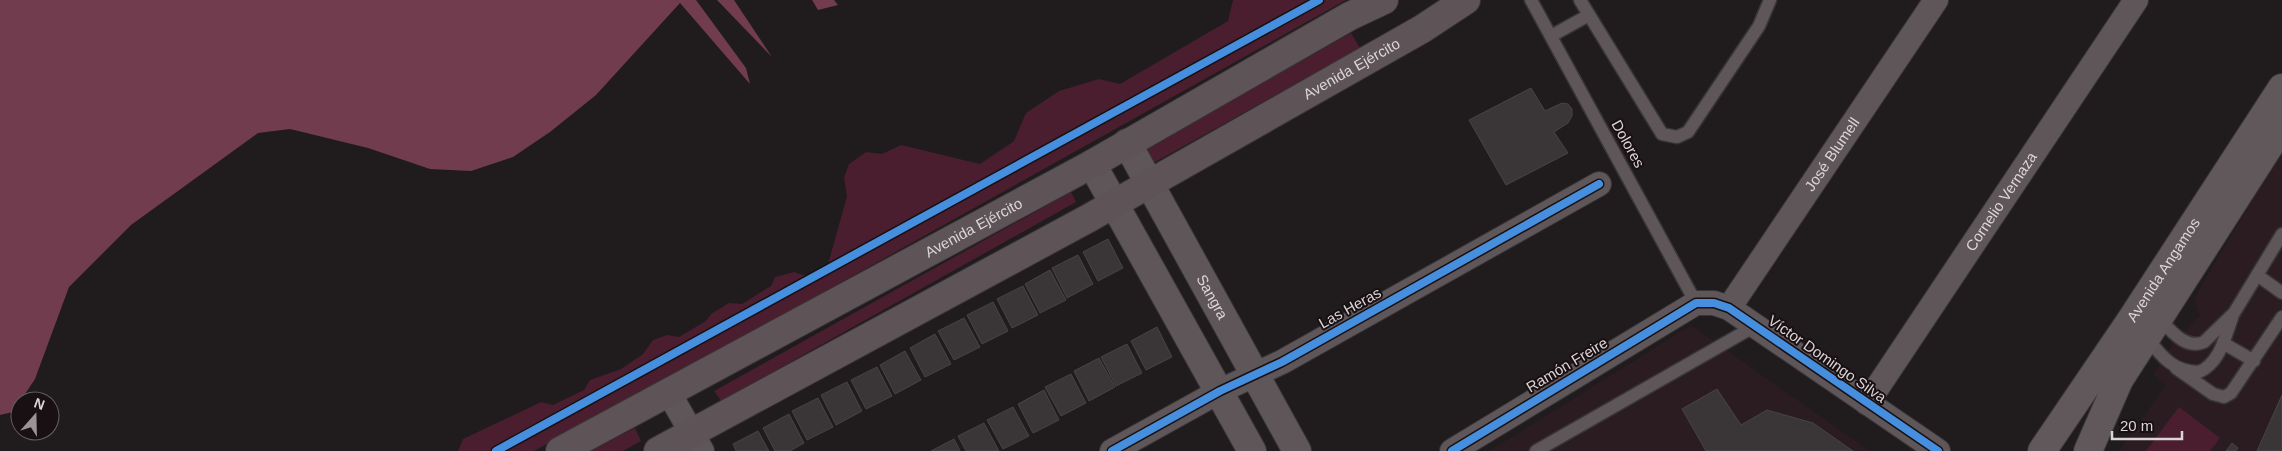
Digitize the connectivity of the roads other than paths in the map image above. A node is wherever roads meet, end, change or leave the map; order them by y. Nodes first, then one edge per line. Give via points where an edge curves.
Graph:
1 (1384, 0) edge
2 (1466, 0) edge
3 (1531, 0) edge
4 (1580, 0) edge
5 (1770, 0) edge
6 (1936, 0) edge
7 (2136, 0) edge
8 (1589, 15) junction
9 (1551, 36) junction
10 (2282, 88) edge
11 (2282, 126) edge
12 (1127, 143) junction
13 (1092, 164) junction
14 (1148, 183) junction
15 (1599, 184) dead end
16 (1115, 203) junction
17 (2282, 234) edge
18 (2257, 276) junction
19 (2282, 292) edge
20 (1696, 303) junction
21 (1729, 308) junction
22 (2234, 313) junction
23 (2282, 316) edge
24 (1755, 326) junction
25 (2153, 328) junction
26 (2223, 343) junction
27 (2254, 361) junction
28 (2176, 368) junction
29 (1255, 374) junction
30 (1220, 391) junction
31 (669, 393) junction
32 (1867, 403) junction
33 (697, 442) edge
34 (560, 451) edge
35 (658, 451) edge
36 (1112, 451) edge
37 (1252, 451) edge
38 (1297, 451) edge
39 (1452, 451) edge
40 (1536, 451) edge
41 (1938, 451) edge
42 (2042, 451) edge
43 (2088, 451) edge

1 - 12 highway, Avenida Ejército via 1350,16
2 - 14 highway, Avenida Ejército via 1422,29
3 - 9 lane, Dolores
4 - 8 lane
5 - 8 lane via 1759,26 1688,132 1677,137 1662,134
6 - 21 street, José Blumell
7 - 32 street, Cornelio Vernaza
8 - 9 lane
9 - 20 lane, Dolores
10 - 42 main road, Avenida Angamos
11 - 25 main road, Avenida Angamos
12 - 13 highway, Avenida Ejército
12 - 14 street, Sangra
13 - 16 street
13 - 31 highway, Avenida Ejército
14 - 16 highway, Avenida Ejército
14 - 29 street, Sangra
15 - 29 street, Las Heras via 1291,357
16 - 30 street
16 - 33 highway, Avenida Ejército
17 - 18 lane
18 - 19 lane
18 - 22 lane
20 - 21 street, Víctor Domingo Silva via 1714,303
20 - 39 street, Ramón Freire
21 - 24 street, Víctor Domingo Silva
22 - 25 lane via 2212,337 2198,345
22 - 26 lane
23 - 27 lane
24 - 32 street, Víctor Domingo Silva
24 - 40 lane
25 - 28 lane via 2164,359
25 - 43 main road, Avenida Angamos via 2119,380
26 - 27 lane
26 - 28 lane via 2206,369 2191,372
27 - 28 lane via 2231,393 2224,397 2213,394
29 - 30 street, Las Heras
29 - 38 street, Sangra
30 - 36 street, Las Heras
30 - 37 street
31 - 33 street
31 - 34 highway, Avenida Ejército
32 - 41 street, Víctor Domingo Silva
33 - 35 highway, Avenida Ejército

